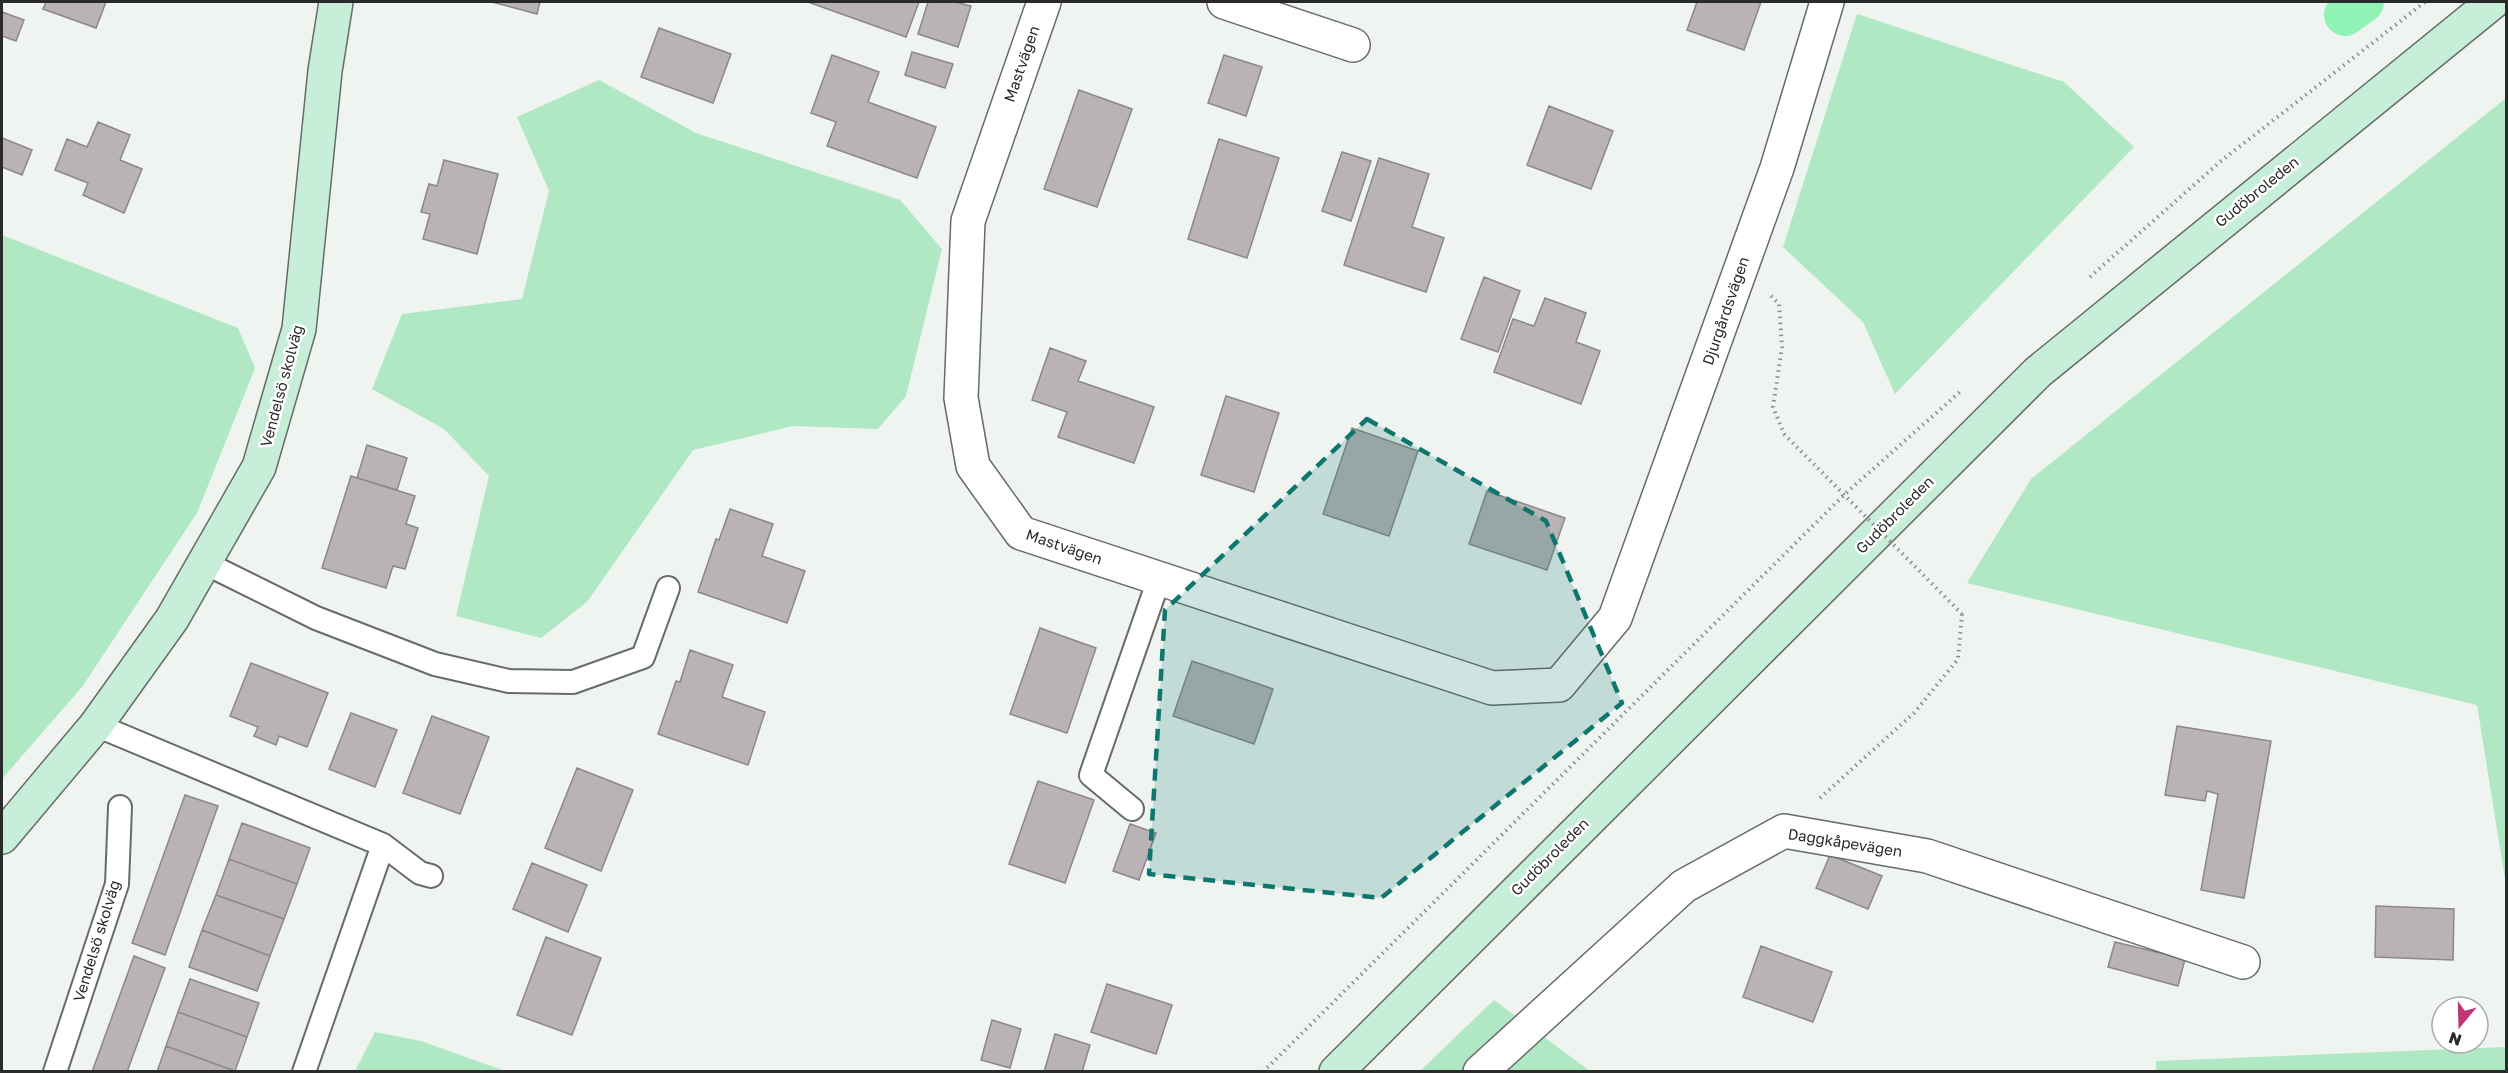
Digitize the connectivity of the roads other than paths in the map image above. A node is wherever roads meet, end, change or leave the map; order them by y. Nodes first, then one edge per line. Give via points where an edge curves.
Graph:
1 (336, 2) edge
2 (1044, 2) edge
3 (1224, 2) edge
4 (1827, 2) edge
5 (2493, 2) edge
6 (1353, 45) dead end
7 (205, 563) junction
8 (1159, 579) junction
9 (668, 588) dead end
10 (1615, 618) joint
11 (96, 725) junction
12 (120, 807) dead end
13 (1132, 809) dead end
14 (2, 837) edge
15 (383, 844) junction
16 (431, 876) dead end
17 (2243, 962) dead end
18 (55, 1071) edge
19 (304, 1071) edge
20 (1336, 1071) edge
21 (1480, 1071) edge

1 - 7 main road, Vendelsö skolväg via 325,71 299,329 260,467
2 - 8 street, Mastvägen via 968,221 961,398 973,466 1022,533
3 - 6 street
4 - 10 street, Djurgårdsvägen via 1777,168
5 - 20 main road, Gudöbroleden via 2038,372
7 - 9 lane via 316,618 435,664 509,681 573,682 643,657
7 - 11 main road, Vendelsö skolväg via 172,619
8 - 10 street, Mastvägen via 1492,688 1559,685
8 - 13 lane via 1091,775
11 - 14 main road, Vendelsö skolväg
11 - 15 lane
12 - 18 lane, Vendelsö skolväg via 117,884
15 - 16 lane via 420,873
15 - 19 lane
17 - 21 street, Daggkåpevägen via 1926,856 1784,831 1684,886

